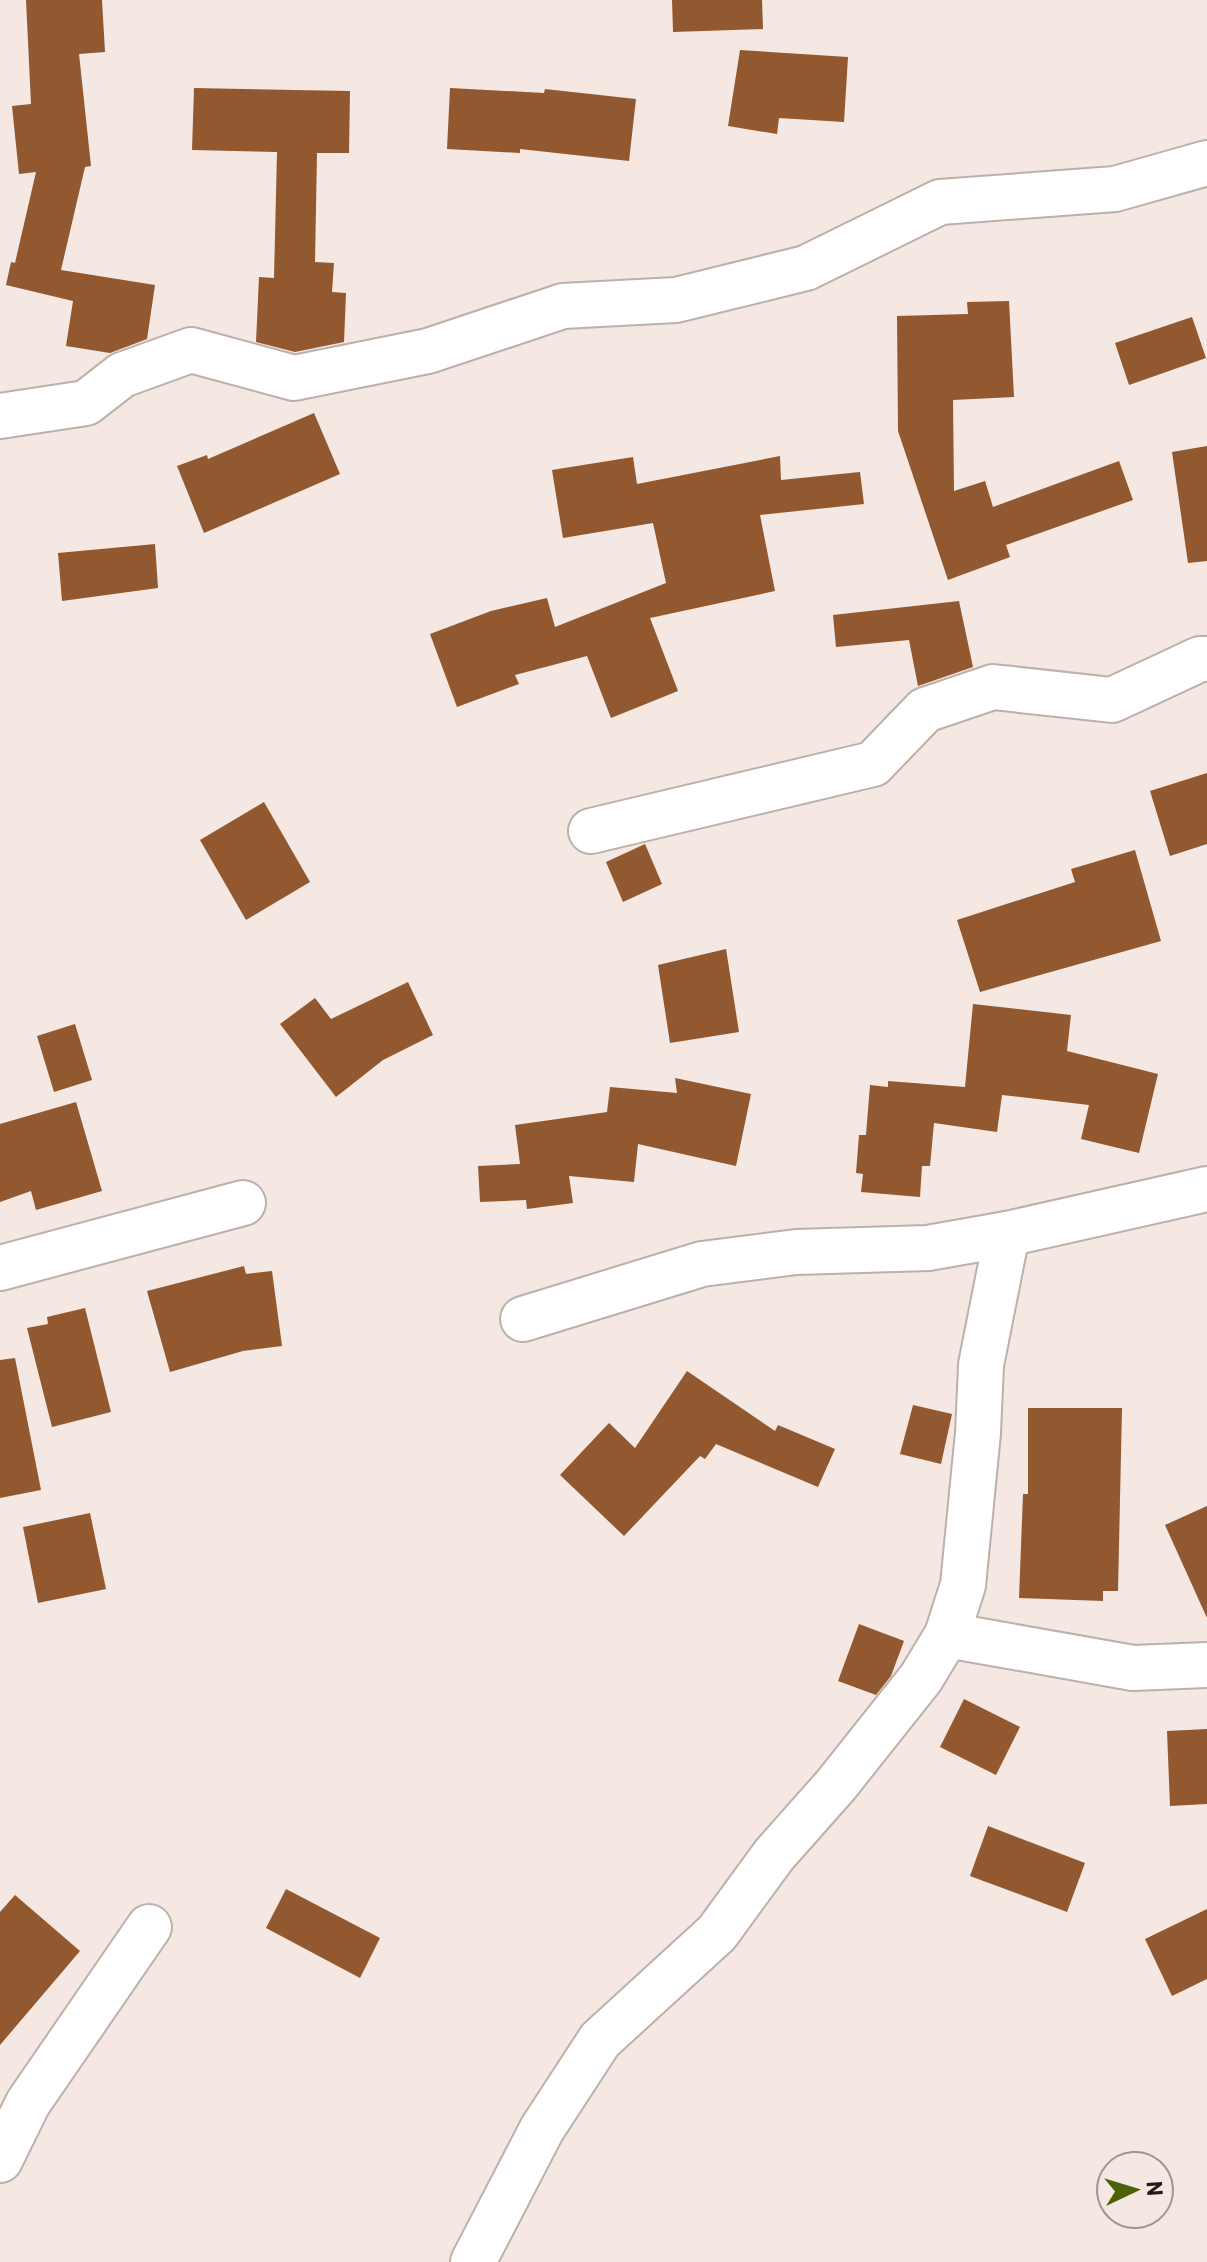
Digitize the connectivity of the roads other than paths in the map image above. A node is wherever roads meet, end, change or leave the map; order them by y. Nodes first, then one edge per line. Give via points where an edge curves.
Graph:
1 (1207, 163) edge
2 (0, 416) edge
3 (1207, 659) edge
4 (591, 831) dead end
5 (1207, 1189) edge
6 (243, 1203) dead end
7 (1007, 1234) junction
8 (0, 1268) edge
9 (523, 1319) dead end
10 (947, 1635) junction
11 (1207, 1665) edge
12 (149, 1927) dead end
13 (0, 2160) edge
14 (473, 2262) edge

1 - 2 street via 1115,189 940,202 806,268 676,300 563,306 428,351 294,378 191,350 122,375 86,403
3 - 4 street via 1112,700 993,687 925,710 873,764
5 - 7 street
6 - 8 street
7 - 9 street via 928,1248 796,1252 702,1264
7 - 10 street via 981,1365 963,1585
10 - 11 street via 1133,1668
10 - 14 street via 921,1678 774,1855 717,1933 600,2040 542,2129
12 - 13 street via 28,2103

